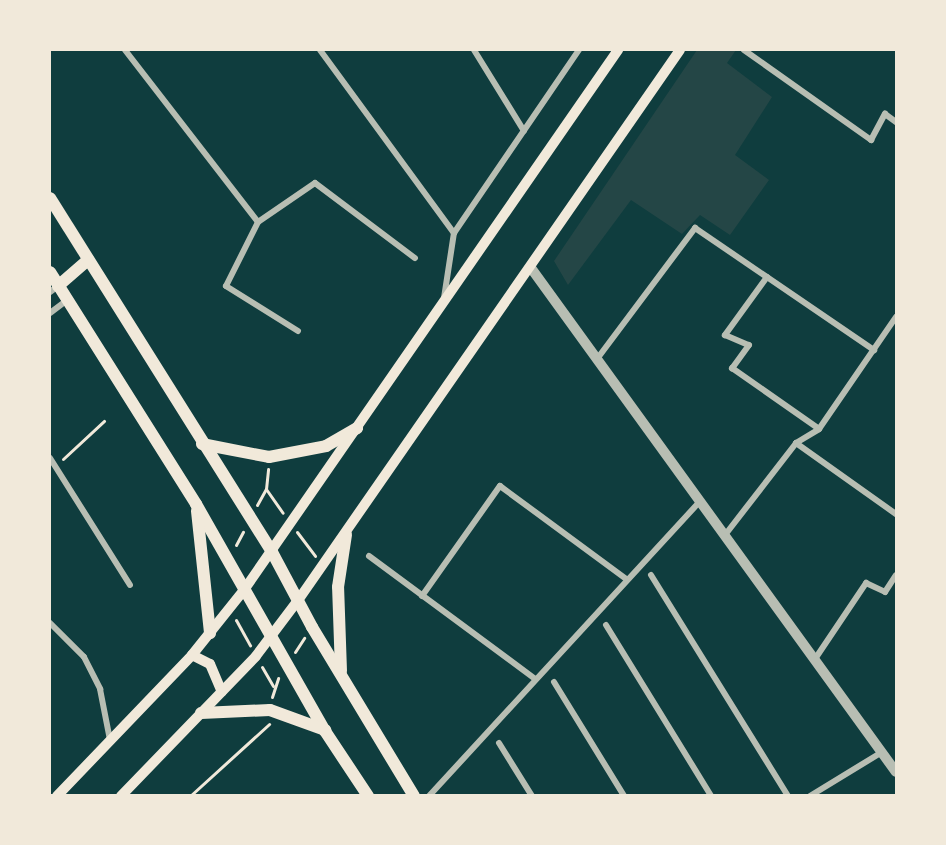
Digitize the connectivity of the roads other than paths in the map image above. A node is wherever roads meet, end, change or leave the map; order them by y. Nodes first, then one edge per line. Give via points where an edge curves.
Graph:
1 (125, 50) edge
2 (320, 50) edge
3 (474, 50) edge
4 (579, 50) edge
5 (618, 50) edge
6 (680, 50) edge
7 (744, 50) edge
8 (897, 122) edge
9 (524, 131) junction
10 (50, 198) edge
11 (258, 222) junction
12 (454, 233) junction
13 (415, 258) dead end
14 (88, 260) junction
15 (531, 268) junction
16 (50, 272) edge
17 (767, 277) junction
18 (54, 289) edge
19 (67, 300) junction
20 (442, 306) junction
21 (50, 313) edge
22 (897, 317) edge
23 (888, 329) junction
24 (298, 331) dead end
25 (897, 334) edge
26 (874, 350) junction
27 (597, 359) junction
28 (357, 428) junction
29 (819, 429) junction
30 (796, 443) junction
31 (202, 444) junction
32 (50, 458) edge
33 (700, 501) junction
34 (196, 504) junction
35 (897, 514) edge
36 (346, 535) junction
37 (725, 535) junction
38 (272, 552) junction
39 (369, 556) dead end
40 (651, 574) dead end
41 (897, 575) edge
42 (626, 579) junction
43 (130, 585) dead end
44 (244, 590) junction
45 (422, 596) junction
46 (299, 599) junction
47 (50, 623) edge
48 (606, 625) dead end
49 (272, 632) junction
50 (210, 633) junction
51 (192, 655) junction
52 (815, 659) junction
53 (341, 675) junction
54 (535, 679) junction
55 (554, 682) dead end
56 (222, 692) junction
57 (201, 713) junction
58 (325, 730) junction
59 (110, 740) junction
60 (499, 743) dead end
61 (882, 752) junction
62 (897, 772) edge
63 (57, 795) edge
64 (121, 795) edge
65 (368, 795) edge
66 (414, 795) edge
67 (429, 795) edge
68 (532, 795) edge
69 (624, 795) edge
70 (711, 795) edge
71 (788, 795) edge
72 (812, 795) edge

1 - 11 street
2 - 12 street
3 - 9 street
4 - 9 street
5 - 20 main road
6 - 15 main road
7 - 8 street via 871,140 885,114
9 - 12 street
10 - 14 main road
11 - 13 street via 315,183
11 - 24 street via 226,286
12 - 20 street
14 - 18 main road
14 - 31 main road
15 - 27 street
15 - 36 main road
16 - 18 main road
17 - 26 street
17 - 27 street via 695,228
17 - 29 street via 725,334 749,345 732,368
18 - 19 main road
19 - 21 street
19 - 34 main road
20 - 28 main road
22 - 23 street
23 - 25 street
23 - 26 street
26 - 29 street
27 - 33 street
28 - 31 main road via 326,446 269,457
28 - 38 main road
29 - 30 street
30 - 35 street
30 - 37 street
31 - 38 main road
32 - 43 street
33 - 37 street
33 - 42 street
34 - 44 main road
34 - 50 main road
36 - 46 main road
36 - 53 main road via 338,587
37 - 52 street
38 - 44 main road
38 - 46 main road
39 - 45 street
40 - 71 street
41 - 52 street via 885,592 866,583
42 - 45 street via 500,486
42 - 54 street
44 - 49 main road
44 - 50 main road
45 - 54 street
46 - 49 main road
46 - 53 main road
47 - 59 street via 84,657 100,688
48 - 70 street
49 - 56 main road via 256,656
49 - 58 main road
50 - 51 main road
51 - 56 main road via 210,664
51 - 59 main road
52 - 61 street
53 - 66 main road
54 - 67 street
55 - 69 street
56 - 57 main road
57 - 58 main road via 270,710
57 - 64 main road
58 - 65 main road
59 - 63 main road
60 - 68 street
61 - 62 street
61 - 72 street

